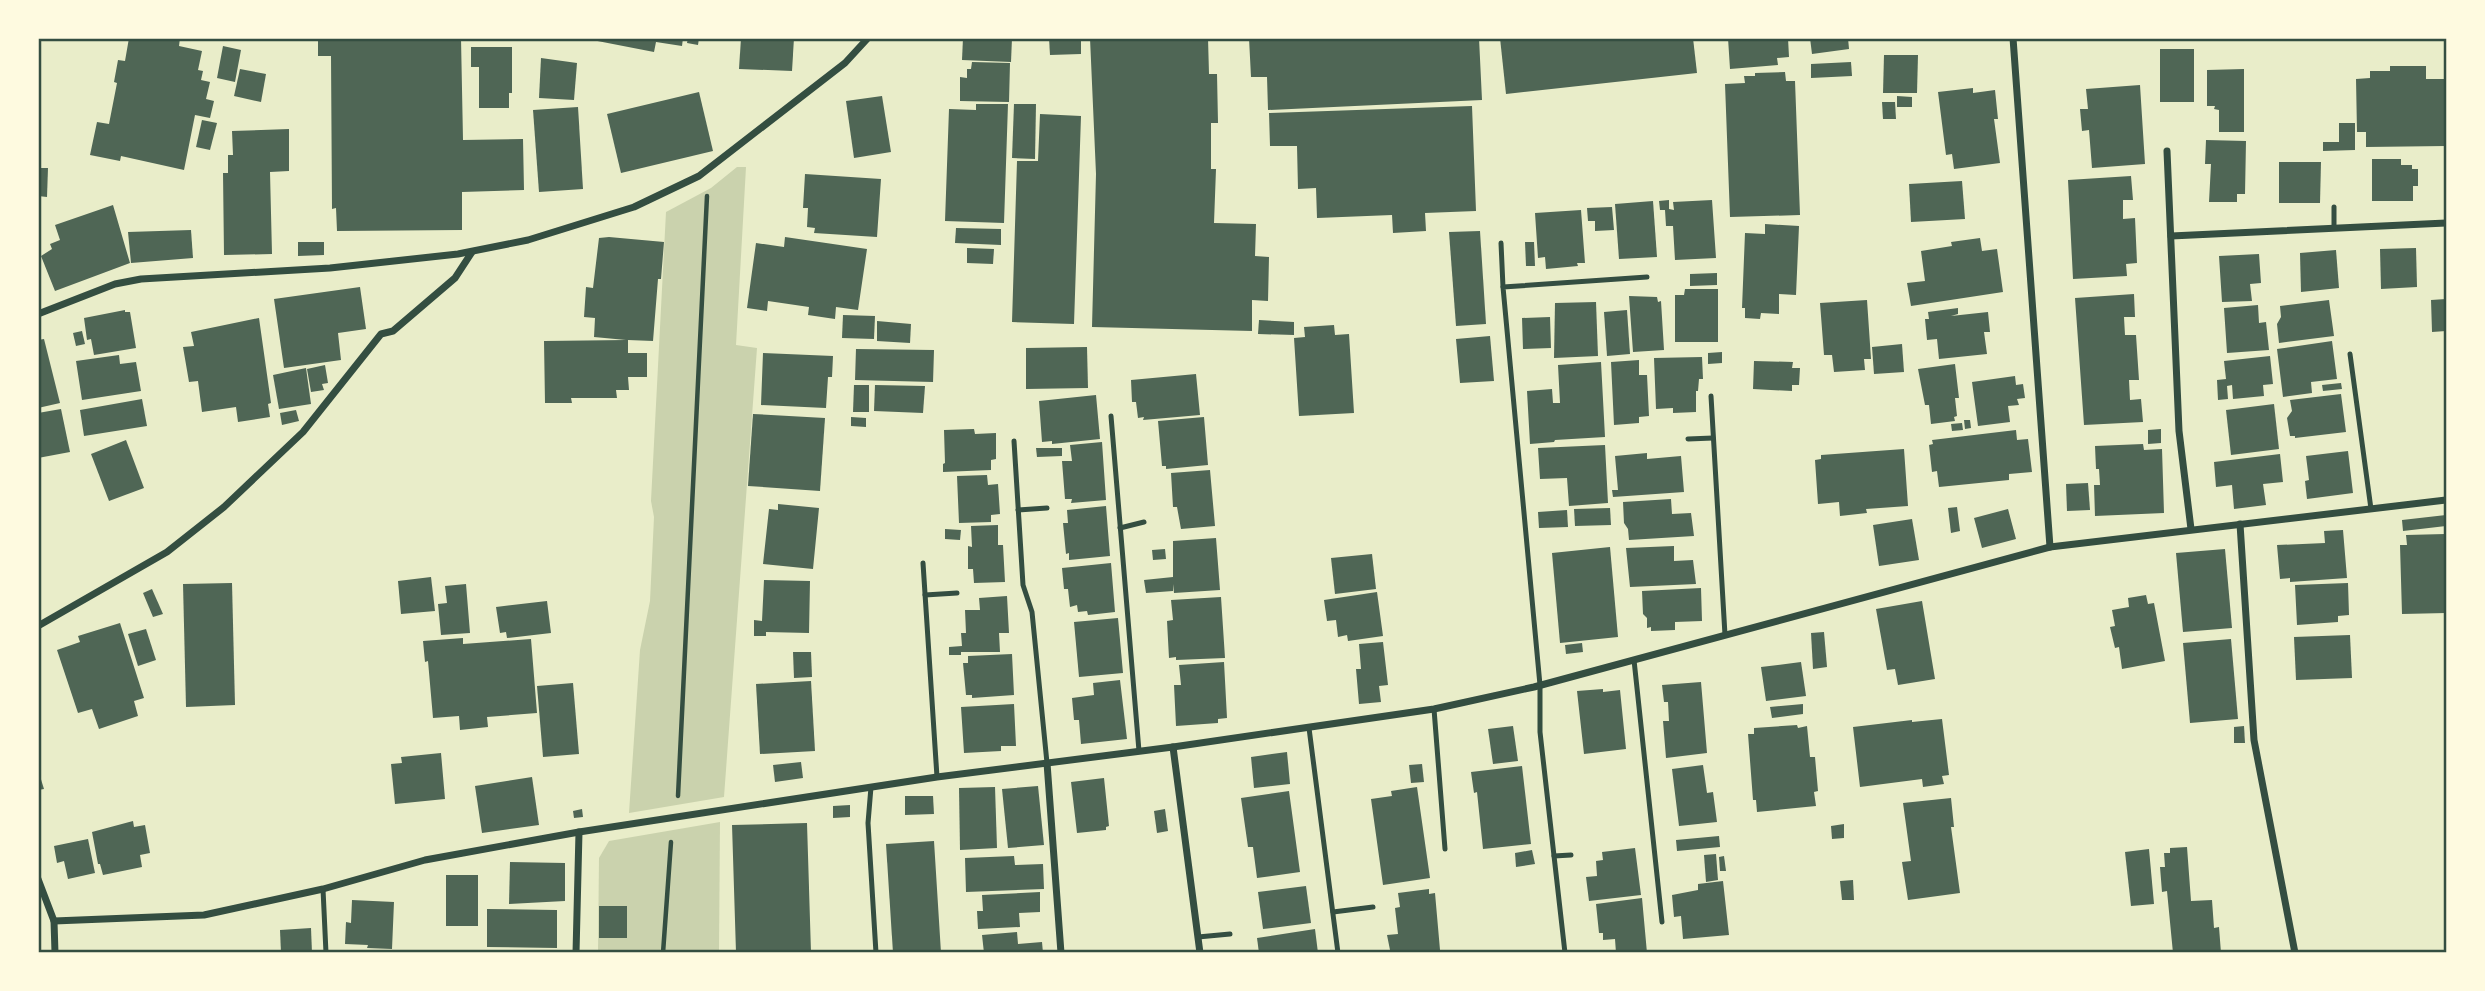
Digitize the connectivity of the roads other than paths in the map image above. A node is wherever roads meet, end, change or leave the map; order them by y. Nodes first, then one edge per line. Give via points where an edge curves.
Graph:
1 (868, 38) edge
2 (2013, 38) edge
3 (2167, 151) dead end
4 (2334, 207) dead end
5 (2446, 223) edge
6 (2334, 228) junction
7 (2171, 236) junction
8 (1501, 243) dead end
9 (472, 252) junction
10 (1647, 277) dead end
11 (1503, 287) junction
12 (38, 314) edge
13 (2350, 354) dead end
14 (1710, 396) dead end
15 (1111, 416) dead end
16 (1713, 438) junction
17 (1688, 439) dead end
18 (1014, 441) dead end
19 (2446, 500) edge
20 (1047, 508) dead end
21 (2371, 509) junction
22 (1018, 510) junction
23 (1144, 522) dead end
24 (2240, 524) junction
25 (1120, 528) junction
26 (2191, 530) junction
27 (2050, 547) junction
28 (923, 563) dead end
29 (957, 593) dead end
30 (925, 595) junction
31 (38, 626) edge
32 (1725, 635) junction
33 (1634, 660) junction
34 (1540, 685) junction
35 (1434, 709) junction
36 (1309, 728) junction
37 (1173, 747) junction
38 (1139, 751) junction
39 (1047, 763) junction
40 (937, 778) junction
41 (871, 787) junction
42 (579, 832) junction
43 (1445, 849) dead end
44 (1571, 855) dead end
45 (1554, 856) junction
46 (38, 879) edge
47 (323, 889) junction
48 (1373, 907) dead end
49 (1333, 912) junction
50 (54, 921) junction
51 (1662, 922) dead end
52 (1230, 934) dead end
53 (1198, 937) junction
54 (55, 953) edge
55 (326, 953) edge
56 (576, 953) edge
57 (876, 953) edge
58 (1061, 953) edge
59 (1200, 953) edge
60 (1338, 953) edge
61 (1565, 953) edge
62 (2295, 953) edge

1 - 9 street via 845,63 699,176 634,206 528,240
2 - 27 street
3 - 7 street
4 - 6 lane
5 - 6 street
6 - 7 street
7 - 26 street via 2179,431
8 - 11 lane
9 - 12 street via 330,268 141,279 115,284
9 - 31 street via 456,278 393,331 381,334 303,432 224,507 167,552
10 - 11 lane
11 - 34 lane
13 - 21 lane
14 - 16 lane
15 - 25 lane
16 - 17 lane
16 - 32 lane
18 - 22 lane
19 - 21 street
20 - 22 lane
21 - 24 street
22 - 39 lane via 1023,585 1032,612
23 - 25 lane
24 - 26 street
24 - 62 street via 2254,740
25 - 38 lane
26 - 27 street
27 - 32 street
28 - 30 lane
29 - 30 lane
30 - 40 lane
32 - 33 street
33 - 34 street
33 - 51 lane
34 - 35 street
34 - 45 lane via 1540,732
35 - 36 street
35 - 43 lane
36 - 37 street
36 - 49 lane
37 - 38 street
37 - 53 street
38 - 39 street
39 - 40 street
39 - 58 street
40 - 41 street
41 - 42 street
41 - 57 lane via 868,823
42 - 47 street via 425,860
42 - 56 street
44 - 45 lane
45 - 61 lane
46 - 50 street
47 - 50 street via 204,915
47 - 55 lane
48 - 49 lane
49 - 60 lane
50 - 54 street
52 - 53 lane
53 - 59 street

